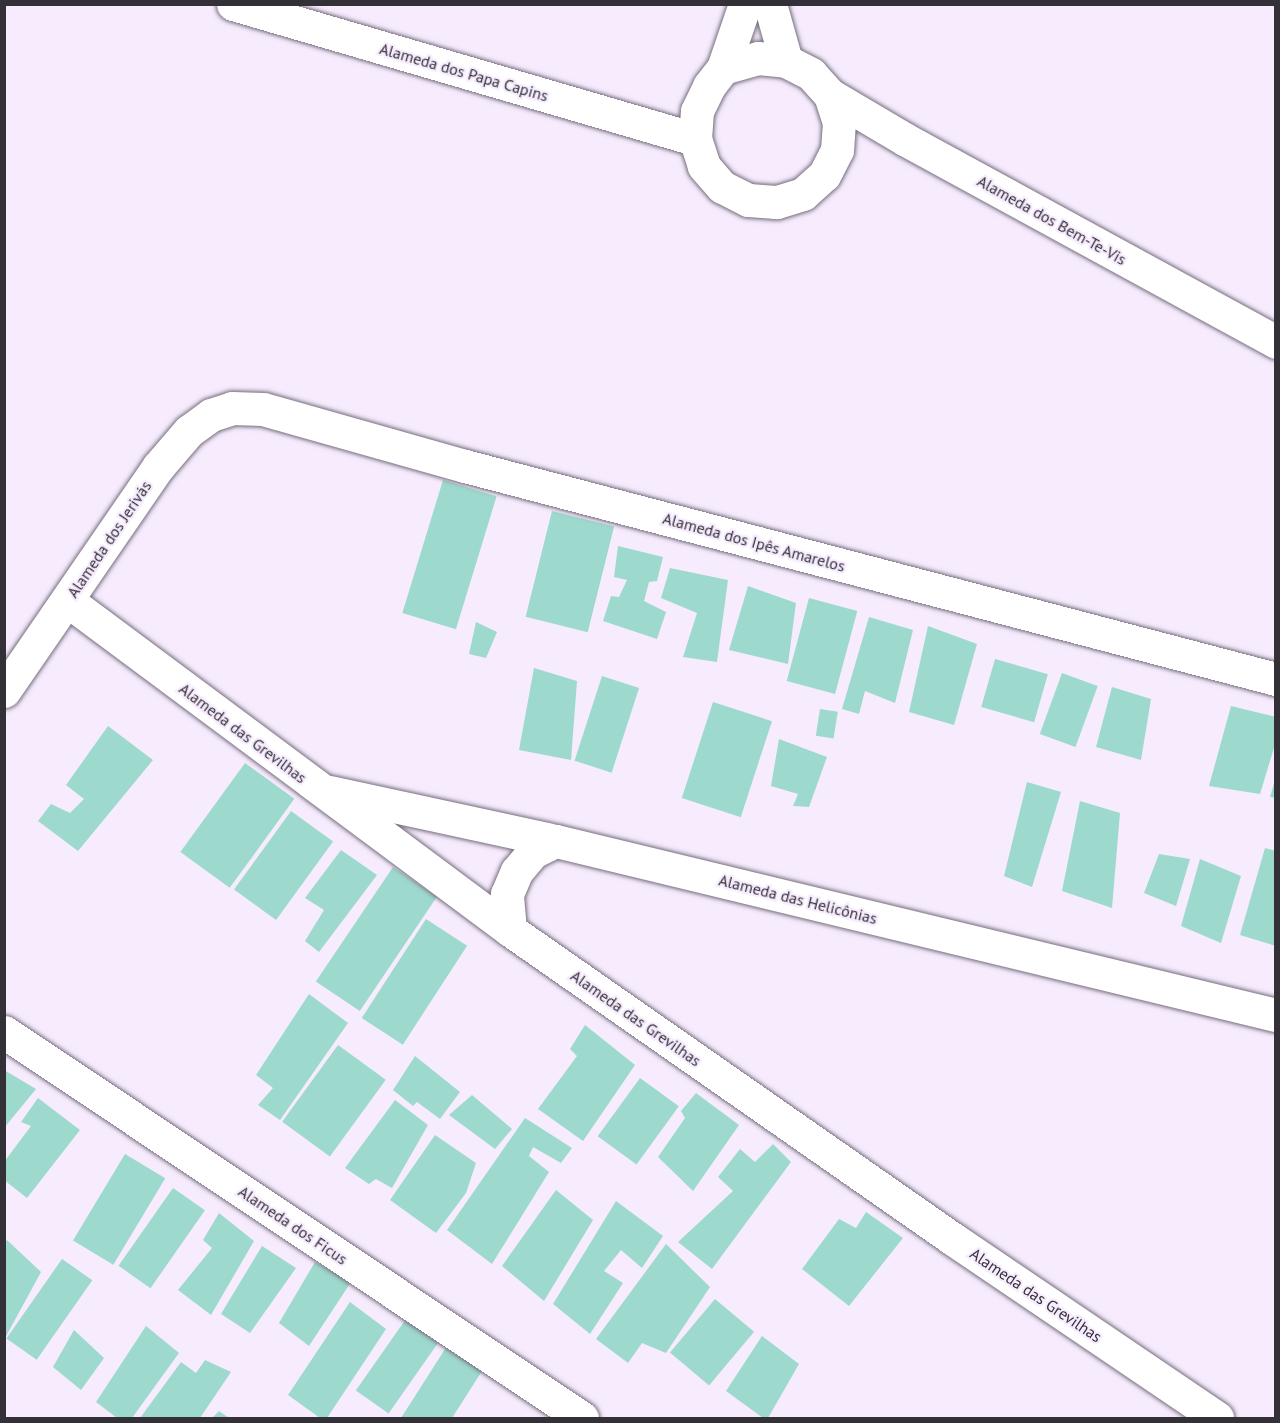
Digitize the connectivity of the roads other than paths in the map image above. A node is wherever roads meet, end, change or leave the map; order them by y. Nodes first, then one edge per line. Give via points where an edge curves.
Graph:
1 (233, 4) edge
2 (745, 4) edge
3 (770, 4) edge
4 (786, 61) junction
5 (723, 68) junction
6 (830, 95) junction
7 (695, 139) junction
8 (1275, 342) edge
9 (232, 408) joint
10 (68, 601) junction
11 (1275, 680) edge
12 (4, 691) edge
13 (318, 790) junction
14 (556, 841) junction
15 (510, 930) junction
16 (1275, 1015) edge
17 (4, 1032) edge
18 (582, 1419) edge
19 (1217, 1419) edge

1 - 7 street, Alameda dos Papa Capins
2 - 5 street
3 - 4 street
4 - 5 street via 758,58
4 - 6 street via 811,74
5 - 7 street via 697,111
6 - 7 street via 839,122 837,150 824,175 794,197 776,202 748,200 722,187 704,166
6 - 8 street, Alameda dos Bem-Te-Vis
9 - 10 street, Alameda dos Jerivás via 189,431 158,467
9 - 11 street, Alameda dos Ipês Amarelos via 263,409
10 - 12 street, Alameda dos Jerivás
10 - 13 street, Alameda das Grevilhas
13 - 14 street, Alameda das Helicônias
13 - 15 street, Alameda das Grevilhas
14 - 15 street via 533,852 517,871 507,894
14 - 16 street, Alameda das Helicônias
15 - 19 street, Alameda das Grevilhas
17 - 18 street, Alameda dos Ficus

